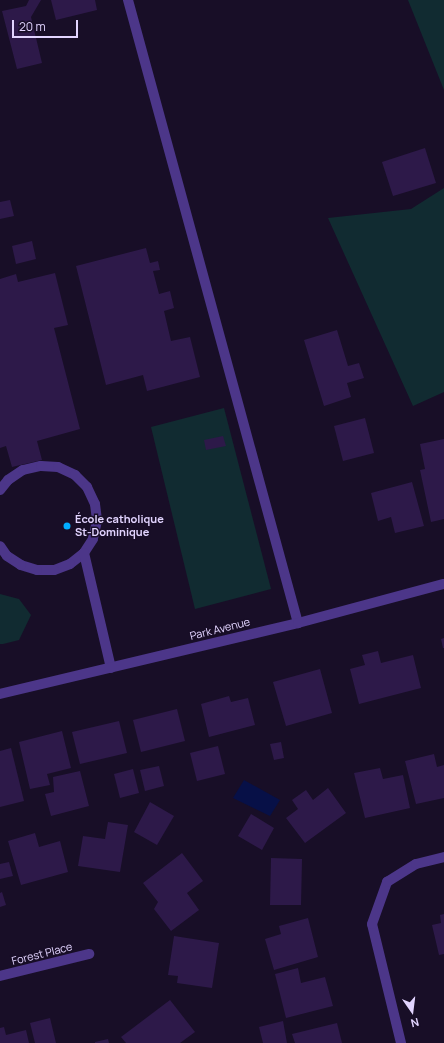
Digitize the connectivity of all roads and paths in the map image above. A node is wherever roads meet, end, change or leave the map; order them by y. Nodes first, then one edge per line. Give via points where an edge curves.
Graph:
1 (128, 0) edge
2 (0, 490) edge
3 (0, 546) edge
4 (84, 553) junction
5 (444, 584) edge
6 (298, 623) junction
7 (111, 668) junction
8 (0, 694) edge
9 (444, 857) edge
10 (90, 954) dead end
11 (0, 976) edge
12 (401, 1043) edge

1 - 6 street
2 - 4 street via 8,480 23,470 41,466 58,467 75,475 87,487 96,510 97,522 93,539
3 - 4 street via 8,556 21,565 37,570 60,568
4 - 7 street
5 - 6 street, Park Avenue
6 - 7 street, Park Avenue
7 - 8 street, Park Avenue
9 - 12 street via 416,864 387,882 372,924
10 - 11 street, Forest Place

